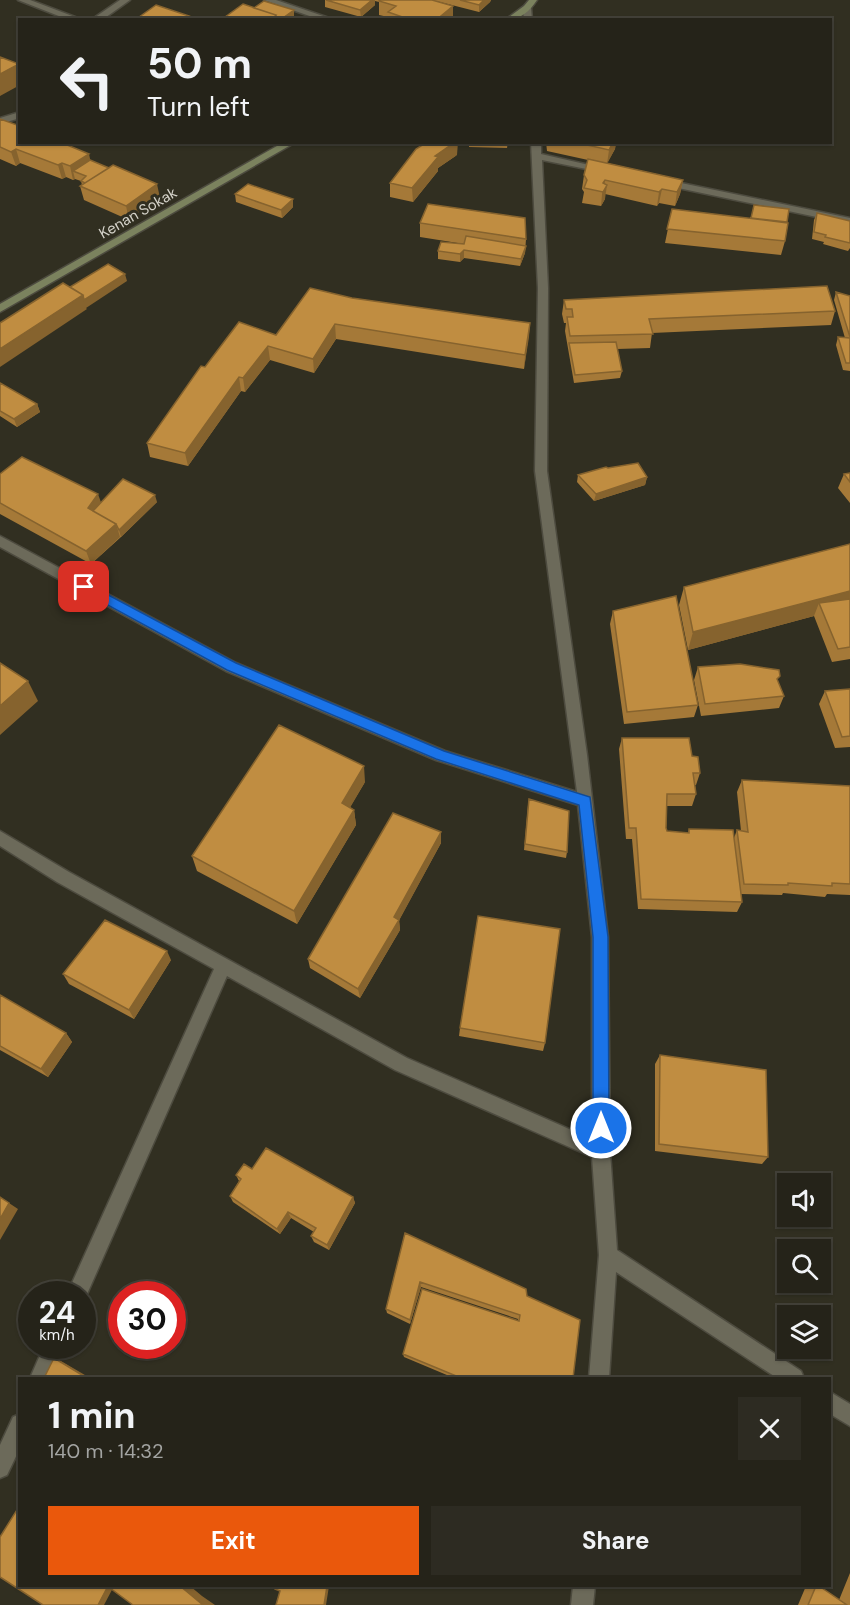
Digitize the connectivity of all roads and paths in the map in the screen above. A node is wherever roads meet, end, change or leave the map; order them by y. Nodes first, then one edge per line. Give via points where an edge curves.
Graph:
1 (22, 0) edge
2 (126, 0) edge
3 (268, 0) edge
4 (530, 4) edge
5 (73, 18) edge
6 (98, 18) edge
7 (325, 18) edge
8 (512, 18) edge
9 (18, 116) edge
10 (0, 121) edge
11 (289, 144) edge
12 (537, 149) edge
13 (618, 173) edge
14 (653, 180) edge
15 (850, 221) edge
16 (0, 309) edge
17 (0, 541) edge
18 (585, 801) junction
19 (0, 838) edge
20 (223, 966) junction
21 (601, 1152) junction
22 (608, 1255) junction
23 (83, 1281) edge
24 (48, 1359) edge
25 (40, 1377) edge
26 (599, 1377) edge
27 (792, 1377) edge
28 (831, 1403) edge
29 (850, 1416) edge
30 (18, 1428) edge
31 (0, 1468) edge
32 (584, 1587) edge
33 (582, 1605) edge

1 - 5 street
2 - 6 street
3 - 7 street
4 - 8 street
9 - 10 street
11 - 16 street, Kenan Sokak
12 - 13 street
12 - 18 street via 543,288 541,471
14 - 15 street
17 - 18 street via 231,667 441,756
18 - 21 street via 600,937
19 - 20 street
20 - 21 street via 401,1064
20 - 23 street
21 - 22 street
22 - 26 street
22 - 27 street
24 - 25 street
28 - 29 street
30 - 31 street
32 - 33 street

